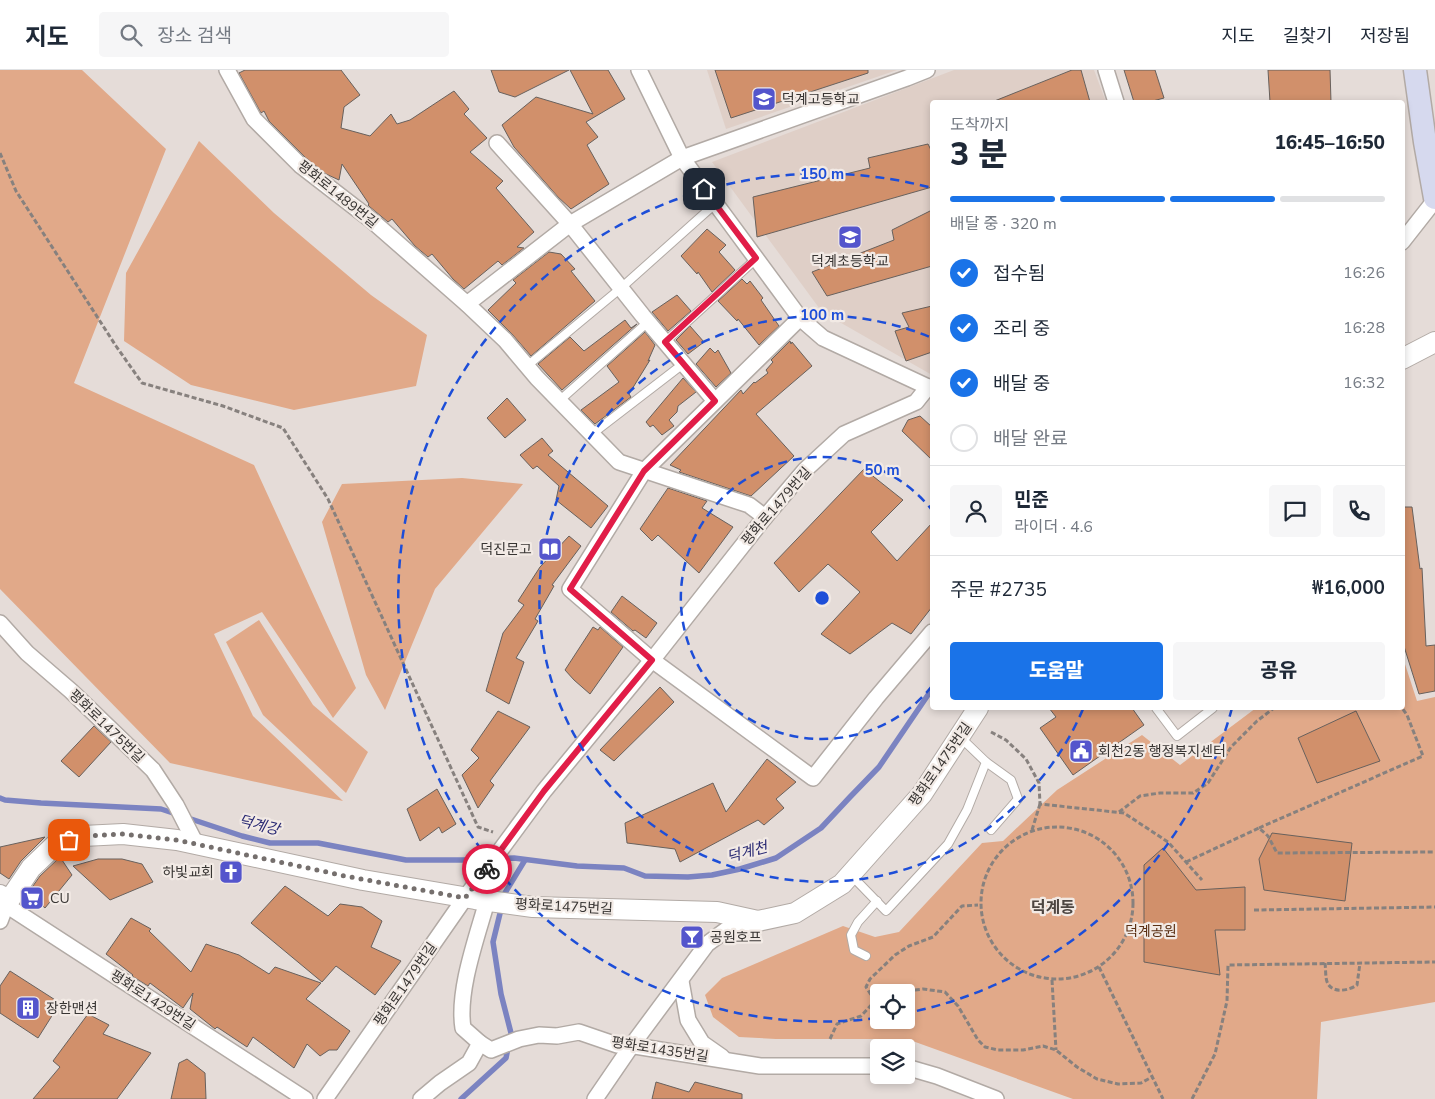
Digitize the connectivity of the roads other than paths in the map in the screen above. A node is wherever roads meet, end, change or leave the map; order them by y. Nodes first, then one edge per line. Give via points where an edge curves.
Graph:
1 (227, 70) edge
2 (639, 70) edge
3 (927, 70) edge
4 (1106, 70) edge
5 (1414, 70) edge
6 (906, 74) edge
7 (1115, 100) edge
8 (497, 142) dead end
9 (682, 158) junction
10 (1435, 199) edge
11 (715, 204) junction
12 (570, 224) junction
13 (1405, 238) edge
14 (756, 258) junction
15 (621, 288) junction
16 (467, 304) junction
17 (800, 318) junction
18 (648, 322) junction
19 (665, 342) junction
20 (1435, 342) edge
21 (1405, 357) edge
22 (683, 364) junction
23 (527, 366) junction
24 (930, 387) edge
25 (559, 401) junction
26 (715, 401) junction
27 (592, 434) junction
28 (644, 471) junction
29 (764, 517) junction
30 (0, 623) edge
31 (930, 634) edge
32 (652, 660) junction
33 (977, 710) edge
34 (1158, 710) edge
35 (1210, 710) edge
36 (960, 737) junction
37 (986, 762) junction
38 (991, 830) dead end
39 (196, 844) junction
40 (850, 875) junction
41 (465, 898) junction
42 (489, 901) junction
43 (877, 901) junction
44 (2, 906) edge
45 (758, 921) junction
46 (866, 956) dead end
47 (681, 980) junction
48 (480, 1043) junction
49 (632, 1045) junction
50 (725, 1060) junction
51 (870, 1066) edge
52 (915, 1070) edge
53 (305, 1099) edge
54 (326, 1099) edge
55 (421, 1099) edge
56 (595, 1099) edge
57 (996, 1099) edge

1 - 16 street, 평화로1489번길 via 254,118 300,165 370,219
2 - 9 street
3 - 6 street
4 - 7 street
5 - 10 main road
6 - 9 street
8 - 12 street
9 - 11 street
9 - 12 street
10 - 13 street
11 - 14 street
11 - 15 lane
12 - 15 street
12 - 16 street
14 - 17 street
14 - 19 lane
15 - 18 street
15 - 23 lane
16 - 23 street, 평화로1489번길
17 - 24 street, 평화로1479번길 via 823,338
17 - 26 street
18 - 19 street
18 - 25 lane
19 - 22 street
20 - 21 street
22 - 26 street
22 - 27 lane
23 - 25 street, 평화로1489번길
24 - 29 street, 평화로1479번길 via 916,402 844,434 805,470
25 - 27 street, 평화로1489번길
26 - 28 street
27 - 28 street, 평화로1489번길 via 619,462
28 - 29 street, 평화로1489번길 via 749,505
28 - 32 street via 570,589
29 - 32 street, 평화로1479번길
30 - 39 street, 평화로1475번길 via 27,653 84,702 153,770
31 - 32 street via 814,778
32 - 41 street, 평화로1479번길 via 544,791
33 - 36 street, 평화로1475번길
34 - 35 lane via 1177,736
36 - 37 lane
36 - 40 street, 평화로1475번길 via 922,794
37 - 38 lane via 1011,780 1018,799
37 - 43 lane via 968,810 948,844 886,911
39 - 41 street, 평화로1475번길
39 - 44 street, 평화로1475번길 via 123,834 83,836 55,845 31,868
40 - 43 lane
40 - 45 street, 평화로1475번길 via 842,884 795,913
41 - 42 street, 평화로1475번길
41 - 54 street, 평화로1479번길
42 - 45 street, 평화로1475번길 via 533,907 717,912
42 - 48 street, 평화로1435번길 via 468,967 461,1015 463,1028
43 - 46 lane via 851,935 854,950
44 - 53 street, 평화로1429번길
45 - 47 street, 평화로1475번길 via 726,930 707,944
47 - 49 street, 평화로1475번길
47 - 50 street, 평화로1435번길 via 688,1020 702,1043
48 - 49 street, 평화로1435번길 via 491,1050 539,1034 557,1036 579,1032 617,1045
48 - 55 street via 469,1063
49 - 50 street, 평화로1435번길
49 - 56 street
50 - 51 street, 평화로1435번길 via 760,1066
52 - 57 street

